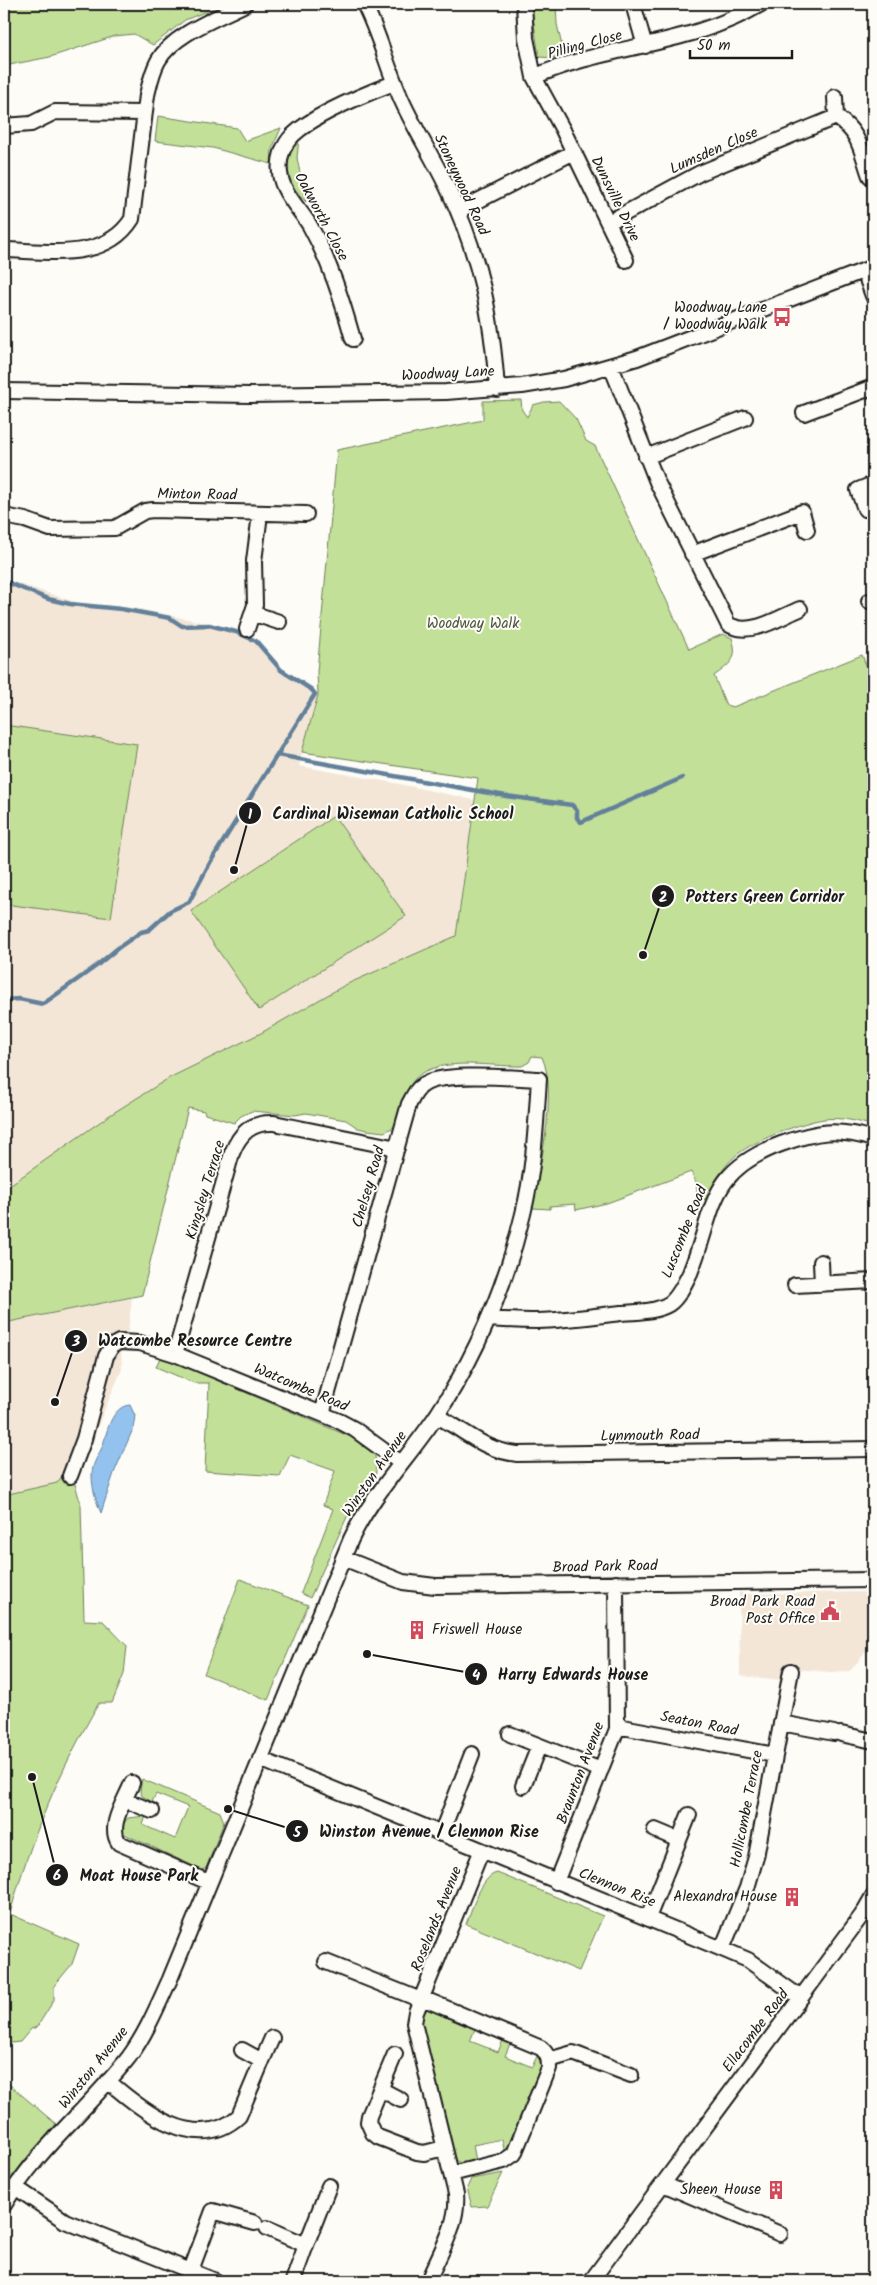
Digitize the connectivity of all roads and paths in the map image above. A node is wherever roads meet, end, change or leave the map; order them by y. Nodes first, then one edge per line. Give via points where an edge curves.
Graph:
1 (245, 4) edge
2 (364, 4) edge
3 (524, 4) edge
4 (633, 4) edge
5 (761, 4) edge
6 (645, 46) junction
7 (534, 77) junction
8 (394, 83) junction
9 (835, 98) dead end
10 (145, 113) junction
11 (836, 117) junction
12 (4, 126) edge
13 (574, 152) junction
14 (870, 176) dead end
15 (458, 211) junction
16 (609, 222) junction
17 (4, 250) edge
18 (626, 260) dead end
19 (869, 269) edge
20 (873, 296) edge
21 (353, 339) dead end
22 (611, 366) junction
23 (873, 386) edge
24 (496, 389) junction
25 (4, 391) edge
26 (804, 413) dead end
27 (745, 418) dead end
28 (646, 457) junction
29 (873, 484) edge
30 (865, 509) dead end
31 (258, 513) junction
32 (306, 514) dead end
33 (4, 516) edge
34 (808, 530) dead end
35 (692, 554) junction
36 (800, 609) dead end
37 (252, 613) junction
38 (279, 622) dead end
39 (247, 629) dead end
40 (539, 1079) joint
41 (873, 1139) edge
42 (397, 1148) junction
43 (821, 1262) dead end
44 (873, 1280) edge
45 (822, 1284) junction
46 (795, 1285) dead end
47 (488, 1319) junction
48 (175, 1354) junction
49 (322, 1414) junction
50 (436, 1416) junction
51 (873, 1449) edge
52 (401, 1463) junction
53 (70, 1476) dead end
54 (343, 1558) junction
55 (873, 1580) edge
56 (616, 1583) junction
57 (791, 1671) dead end
58 (781, 1723) junction
59 (617, 1726) junction
60 (510, 1734) dead end
61 (873, 1741) edge
62 (539, 1746) junction
63 (472, 1754) dead end
64 (775, 1755) junction
65 (260, 1759) junction
66 (601, 1770) junction
67 (132, 1783) dead end
68 (523, 1786) dead end
69 (125, 1800) junction
70 (152, 1811) dead end
71 (689, 1815) dead end
72 (654, 1830) dead end
73 (441, 1834) junction
74 (679, 1840) junction
75 (481, 1852) junction
76 (208, 1882) junction
77 (556, 1882) junction
78 (873, 1896) edge
79 (648, 1918) junction
80 (722, 1949) junction
81 (326, 1962) dead end
82 (800, 1998) junction
83 (421, 1999) junction
84 (272, 2038) dead end
85 (242, 2050) dead end
86 (395, 2054) dead end
87 (549, 2060) junction
88 (262, 2061) junction
89 (631, 2075) dead end
90 (108, 2082) junction
91 (380, 2089) junction
92 (401, 2100) dead end
93 (444, 2148) junction
94 (451, 2174) junction
95 (663, 2184) junction
96 (330, 2186) dead end
97 (15, 2187) junction
98 (4, 2205) edge
99 (780, 2234) dead end
100 (306, 2245) junction
101 (189, 2277) edge
102 (216, 2281) edge
103 (293, 2281) edge
104 (428, 2281) edge
105 (591, 2281) edge

1 - 10 street via 179,39 167,49 151,78
2 - 8 street, Stoneywood Road
3 - 7 street, Dunsville Drive via 526,38
4 - 6 street, Pilling Close
5 - 6 street, Pilling Close via 698,33
6 - 7 street, Pilling Close via 565,64
7 - 13 street, Dunsville Drive
8 - 15 street, Stoneywood Road
8 - 21 street, Oakworth Close via 302,128 285,144 279,163 284,186 309,224 327,260
9 - 11 street
10 - 12 street via 55,112 31,124
10 - 17 street via 132,218 125,230 112,240 82,250
11 - 14 street via 849,125 856,135
11 - 16 street, Lumsden Close via 700,173
13 - 15 street, Dunsville Drive
13 - 16 street, Dunsville Drive
15 - 24 street, Stoneywood Road via 474,252 488,305
16 - 18 street, Dunsville Drive
19 - 20 street
19 - 22 street, Woodway Lane
22 - 24 street, Woodway Lane via 564,379
22 - 28 street
23 - 26 street
24 - 25 street, Woodway Lane via 250,395
27 - 28 street
28 - 35 street
29 - 30 street via 858,490
31 - 32 street, Minton Road
31 - 33 street, Minton Road via 153,510 145,511 115,528 50,529
31 - 37 street via 255,605
34 - 35 street via 802,512
35 - 36 street via 725,619 733,628 752,629
37 - 38 street
37 - 39 street
40 - 42 street, Chelsey Road via 442,1077 432,1080 422,1085 409,1104
40 - 47 street, Winston Avenue via 533,1155 523,1214
41 - 47 street, Luscombe Road via 836,1131 814,1133 749,1158 721,1187 686,1282 670,1303 660,1308 537,1321
42 - 48 street, Kingsley Terrace via 274,1123 254,1125 246,1130 232,1153
42 - 49 street, Chelsey Road
43 - 45 street
44 - 45 street
45 - 46 street
47 - 50 street, Winston Avenue
48 - 49 street, Watcombe Road
48 - 53 street, Watcombe Road via 130,1341 112,1346 106,1356 84,1439
49 - 52 street, Watcombe Road via 354,1429
50 - 51 street, Lynmouth Road via 486,1446 517,1454
50 - 52 street, Winston Avenue
52 - 54 street, Winston Avenue via 364,1515
54 - 56 street, Broad Park Road via 416,1585
54 - 65 street, Winston Avenue
55 - 56 street, Broad Park Road
56 - 59 street, Braunton Avenue
57 - 58 street, Hollicombe Terrace
58 - 61 street
58 - 64 street, Hollicombe Terrace
59 - 64 street, Seaton Road
59 - 66 street, Braunton Avenue
60 - 62 street
62 - 66 street
62 - 68 street
63 - 73 street
64 - 80 street, Hollicombe Terrace via 751,1874
65 - 73 street, Clennon Rise
65 - 76 street, Winston Avenue
66 - 77 street, Braunton Avenue
67 - 69 street
69 - 70 street
69 - 76 street via 114,1828 114,1836 119,1843
71 - 74 street
72 - 74 street
73 - 75 street, Clennon Rise
74 - 79 street
75 - 77 street, Clennon Rise
75 - 83 street, Roselands Avenue
76 - 90 street, Winston Avenue via 170,1979 144,2032 130,2056
77 - 79 street, Clennon Rise
78 - 82 street, Ellacombe Road
79 - 80 street, Clennon Rise
80 - 82 street, Clennon Rise via 748,1960
81 - 83 street
82 - 95 street, Ellacombe Road
83 - 87 street via 542,2048
83 - 93 street, Roselands Avenue via 414,2022 415,2033
84 - 88 street
85 - 88 street
86 - 91 street
87 - 89 street via 572,2053
87 - 94 street via 549,2068 514,2154 504,2161
88 - 90 street via 239,2116 212,2129 186,2129 161,2121
90 - 97 street, Winston Avenue
91 - 92 street
91 - 93 street via 368,2122 373,2133 417,2152
93 - 94 street, Roselands Avenue
94 - 104 street, Roselands Avenue via 457,2206
95 - 99 street
95 - 105 street, Ellacombe Road
96 - 100 street
97 - 98 street, Winston Avenue
97 - 101 street via 65,2221
100 - 101 street via 261,2225 213,2211
100 - 103 street
101 - 102 street

